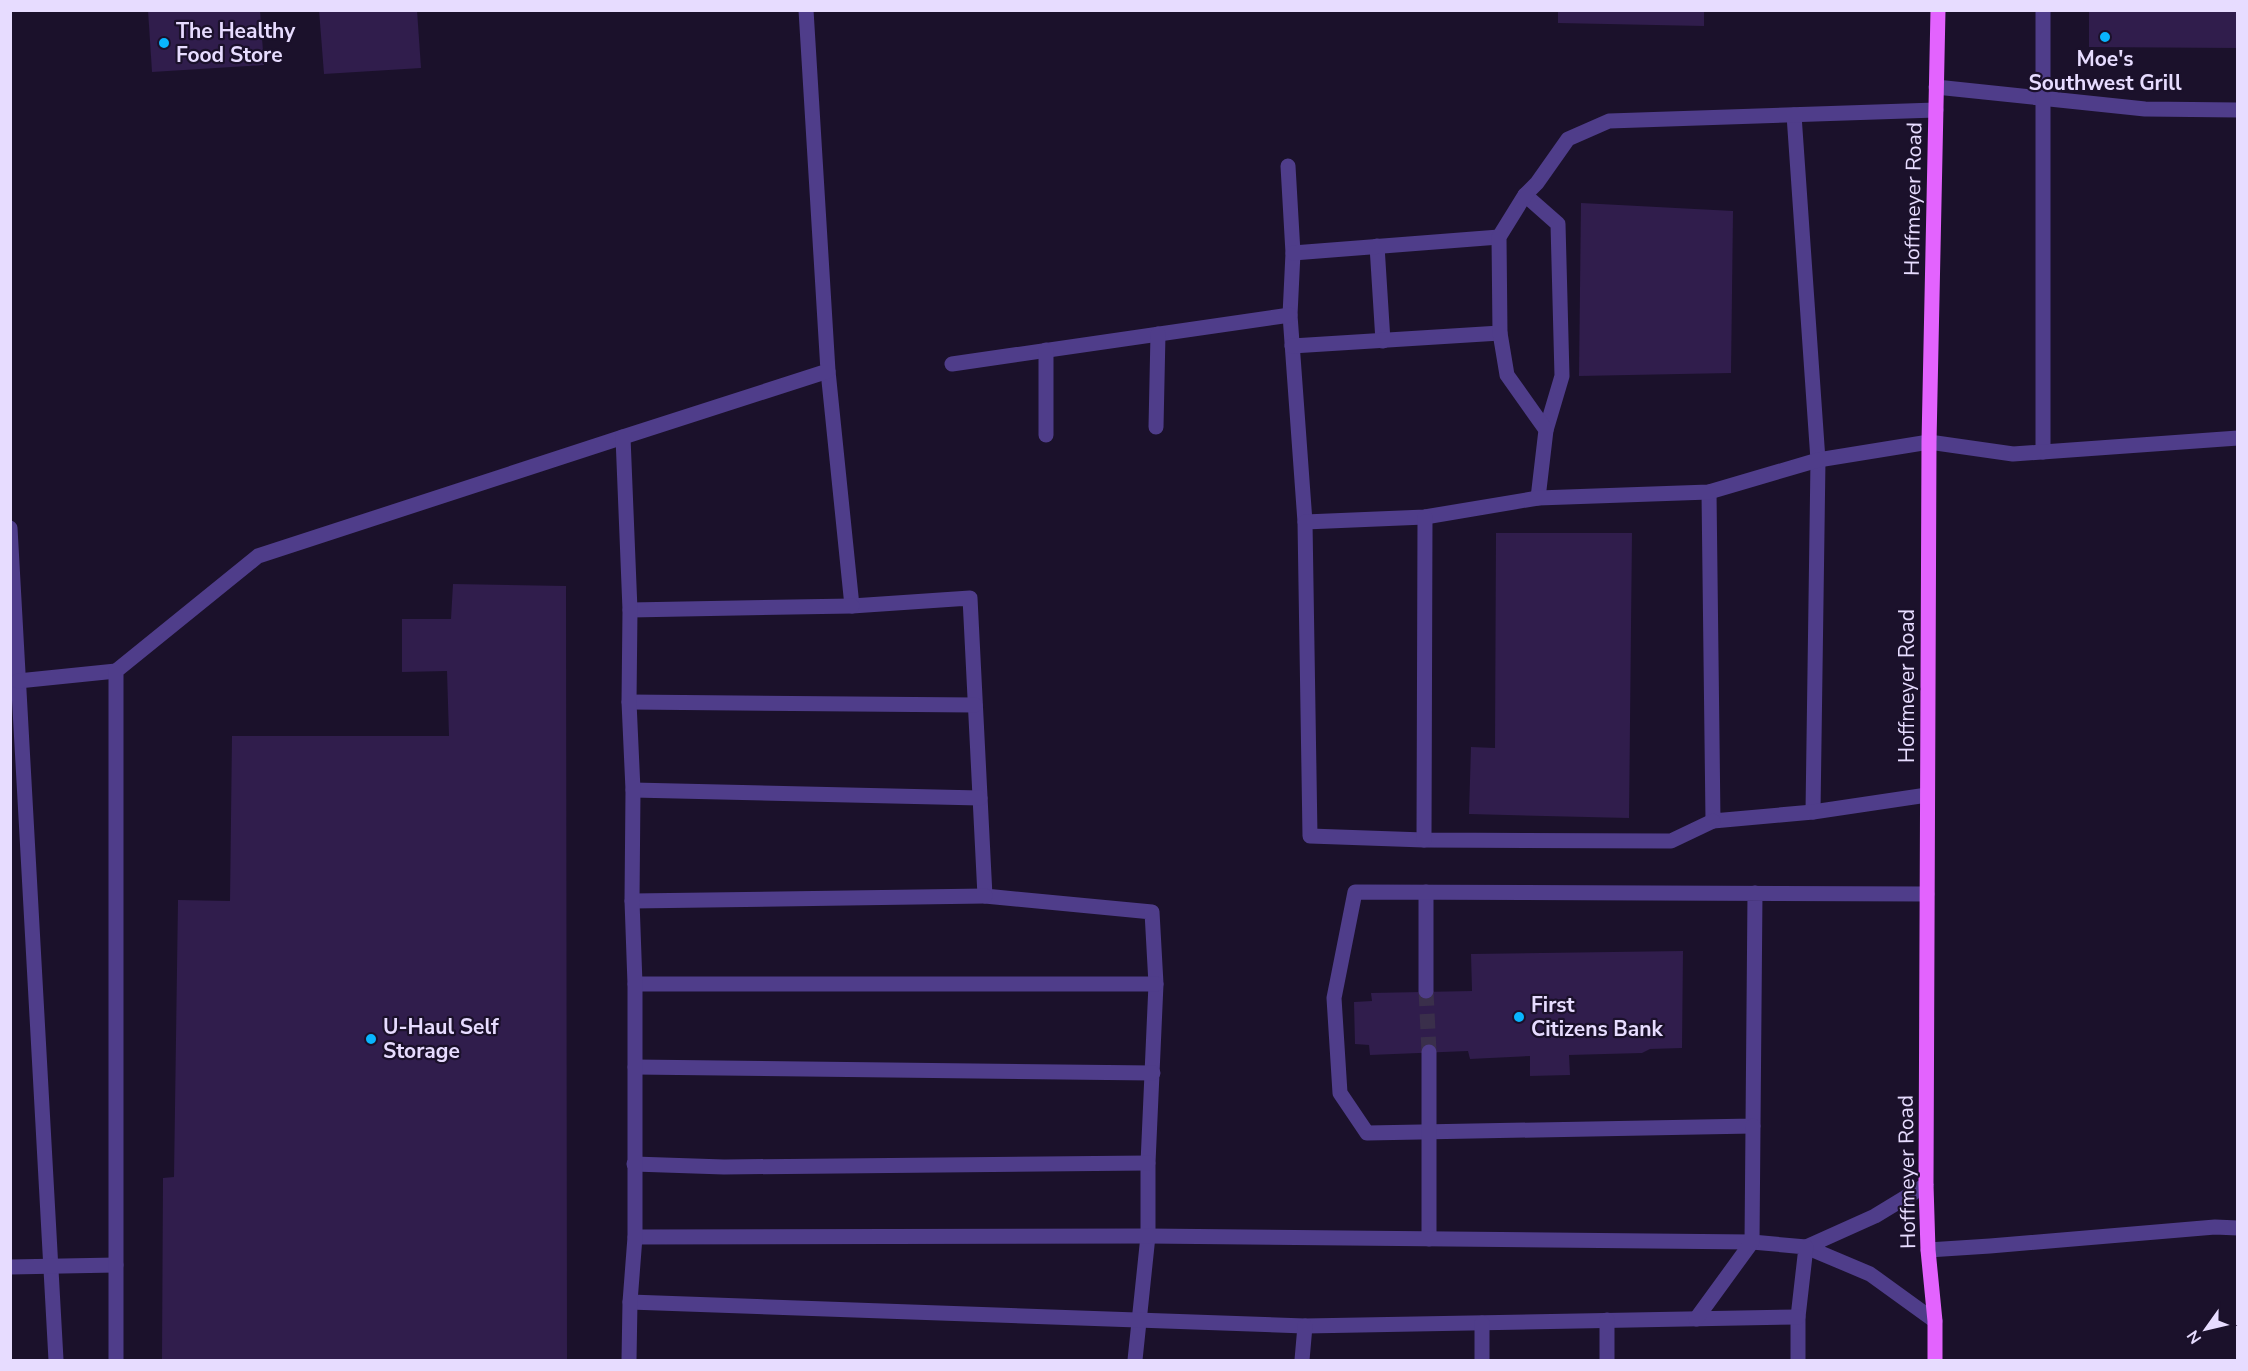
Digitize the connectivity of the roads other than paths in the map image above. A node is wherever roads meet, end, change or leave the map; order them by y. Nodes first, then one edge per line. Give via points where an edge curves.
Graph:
1 (806, 10) edge
2 (1938, 10) edge
3 (2043, 10) edge
4 (1936, 87) junction
5 (2044, 99) junction
6 (1936, 110) junction
7 (2238, 110) edge
8 (1794, 115) junction
9 (1288, 166) dead end
10 (1525, 195) junction
11 (1499, 237) junction
12 (1377, 246) junction
13 (1293, 253) junction
14 (1290, 315) junction
15 (1500, 333) junction
16 (1158, 334) junction
17 (1383, 341) junction
18 (1292, 346) junction
19 (1046, 350) junction
20 (952, 364) dead end
21 (828, 371) junction
22 (1155, 427) dead end
23 (1546, 430) junction
24 (1046, 435) dead end
25 (623, 437) junction
26 (2238, 438) edge
27 (1929, 442) junction
28 (2043, 452) junction
29 (1818, 460) junction
30 (1709, 492) junction
31 (1538, 498) junction
32 (1425, 517) junction
33 (1305, 522) junction
34 (10, 528) edge
35 (11, 539) edge
36 (852, 606) junction
37 (630, 610) junction
38 (116, 671) junction
39 (18, 681) junction
40 (629, 702) junction
41 (975, 705) junction
42 (633, 790) junction
43 (1928, 795) junction
44 (980, 798) junction
45 (1813, 812) junction
46 (1713, 821) junction
47 (1424, 840) junction
48 (1426, 892) junction
49 (1755, 893) junction
50 (1927, 894) junction
51 (985, 896) junction
52 (632, 901) junction
53 (635, 984) junction
54 (1156, 984) junction
55 (1426, 991) tunnel mouth
56 (1429, 1053) tunnel mouth
57 (635, 1067) junction
58 (1153, 1073) junction
59 (1753, 1126) junction
60 (1428, 1132) junction
61 (1148, 1163) junction
62 (634, 1164) junction
63 (1926, 1185) junction
64 (2238, 1228) edge
65 (635, 1236) junction
66 (1148, 1236) junction
67 (1429, 1239) junction
68 (1752, 1242) junction
69 (1806, 1247) junction
70 (1928, 1250) junction
71 (116, 1265) junction
72 (51, 1266) junction
73 (10, 1267) edge
74 (630, 1302) junction
75 (1798, 1317) junction
76 (1696, 1319) junction
77 (1607, 1320) junction
78 (1935, 1321) junction
79 (1139, 1322) junction
80 (1482, 1323) junction
81 (1305, 1326) junction
82 (56, 1360) edge
83 (116, 1360) edge
84 (629, 1360) edge
85 (1135, 1360) edge
86 (1302, 1360) edge
87 (1482, 1360) edge
88 (1607, 1360) edge
89 (1798, 1360) edge
90 (1935, 1360) edge

1 - 21 street
2 - 4 main road, Hoffmeyer Road
3 - 5 street
4 - 5 street
4 - 6 main road, Hoffmeyer Road
5 - 7 street via 2145,110
5 - 28 street
6 - 8 street
6 - 27 main road, Hoffmeyer Road
8 - 10 street via 1610,121 1568,139
8 - 29 street
9 - 13 street
10 - 11 street
10 - 23 street via 1558,224 1562,376
11 - 12 street
11 - 15 street
12 - 13 street
12 - 17 street
13 - 14 street
14 - 16 street
14 - 18 street
15 - 17 street
15 - 23 street via 1507,375
16 - 19 street
16 - 22 street
17 - 18 street
18 - 33 street
19 - 20 street
19 - 24 street
21 - 25 street
21 - 36 street
23 - 31 street
25 - 37 street
25 - 38 street via 258,556
26 - 28 street
27 - 28 street via 2013,454
27 - 29 street
27 - 43 main road, Hoffmeyer Road
29 - 30 street
29 - 45 street
30 - 31 street
30 - 46 street
31 - 32 street
32 - 33 street
32 - 47 street
33 - 47 street via 1310,836
34 - 35 street
35 - 39 street
36 - 37 street
36 - 41 street via 970,598
37 - 40 street
38 - 39 street
38 - 71 street
39 - 72 street
40 - 41 street
40 - 42 street
41 - 44 street
42 - 44 street
42 - 52 street
43 - 45 street
43 - 50 main road, Hoffmeyer Road
44 - 51 street
45 - 46 street
46 - 47 street via 1671,841
48 - 49 street
48 - 55 street
48 - 60 street via 1355,892 1334,998 1340,1093 1367,1133
49 - 50 street
49 - 59 street
50 - 63 main road, Hoffmeyer Road
51 - 52 street
51 - 54 street via 1152,912
52 - 53 street
53 - 54 street
53 - 57 street
54 - 58 street
56 - 60 street
57 - 58 street
57 - 62 street
58 - 61 street
59 - 60 street
59 - 68 street
60 - 67 street
61 - 62 street via 724,1167
61 - 66 street
62 - 65 street
63 - 69 street via 1875,1216
63 - 70 main road, Hoffmeyer Road
64 - 70 street
65 - 66 street
65 - 74 street
66 - 67 street
66 - 79 street
67 - 68 street
68 - 69 street
68 - 76 street
69 - 75 street
69 - 78 street via 1870,1274
70 - 78 main road, Hoffmeyer Road
71 - 72 street
71 - 83 street
72 - 73 street
72 - 82 street
74 - 79 street
74 - 84 street
75 - 76 street
75 - 89 street
76 - 77 street
77 - 80 street
77 - 88 street
78 - 90 main road, Hoffmeyer Road
79 - 81 street
79 - 85 street
80 - 81 street
80 - 87 street
81 - 86 street

